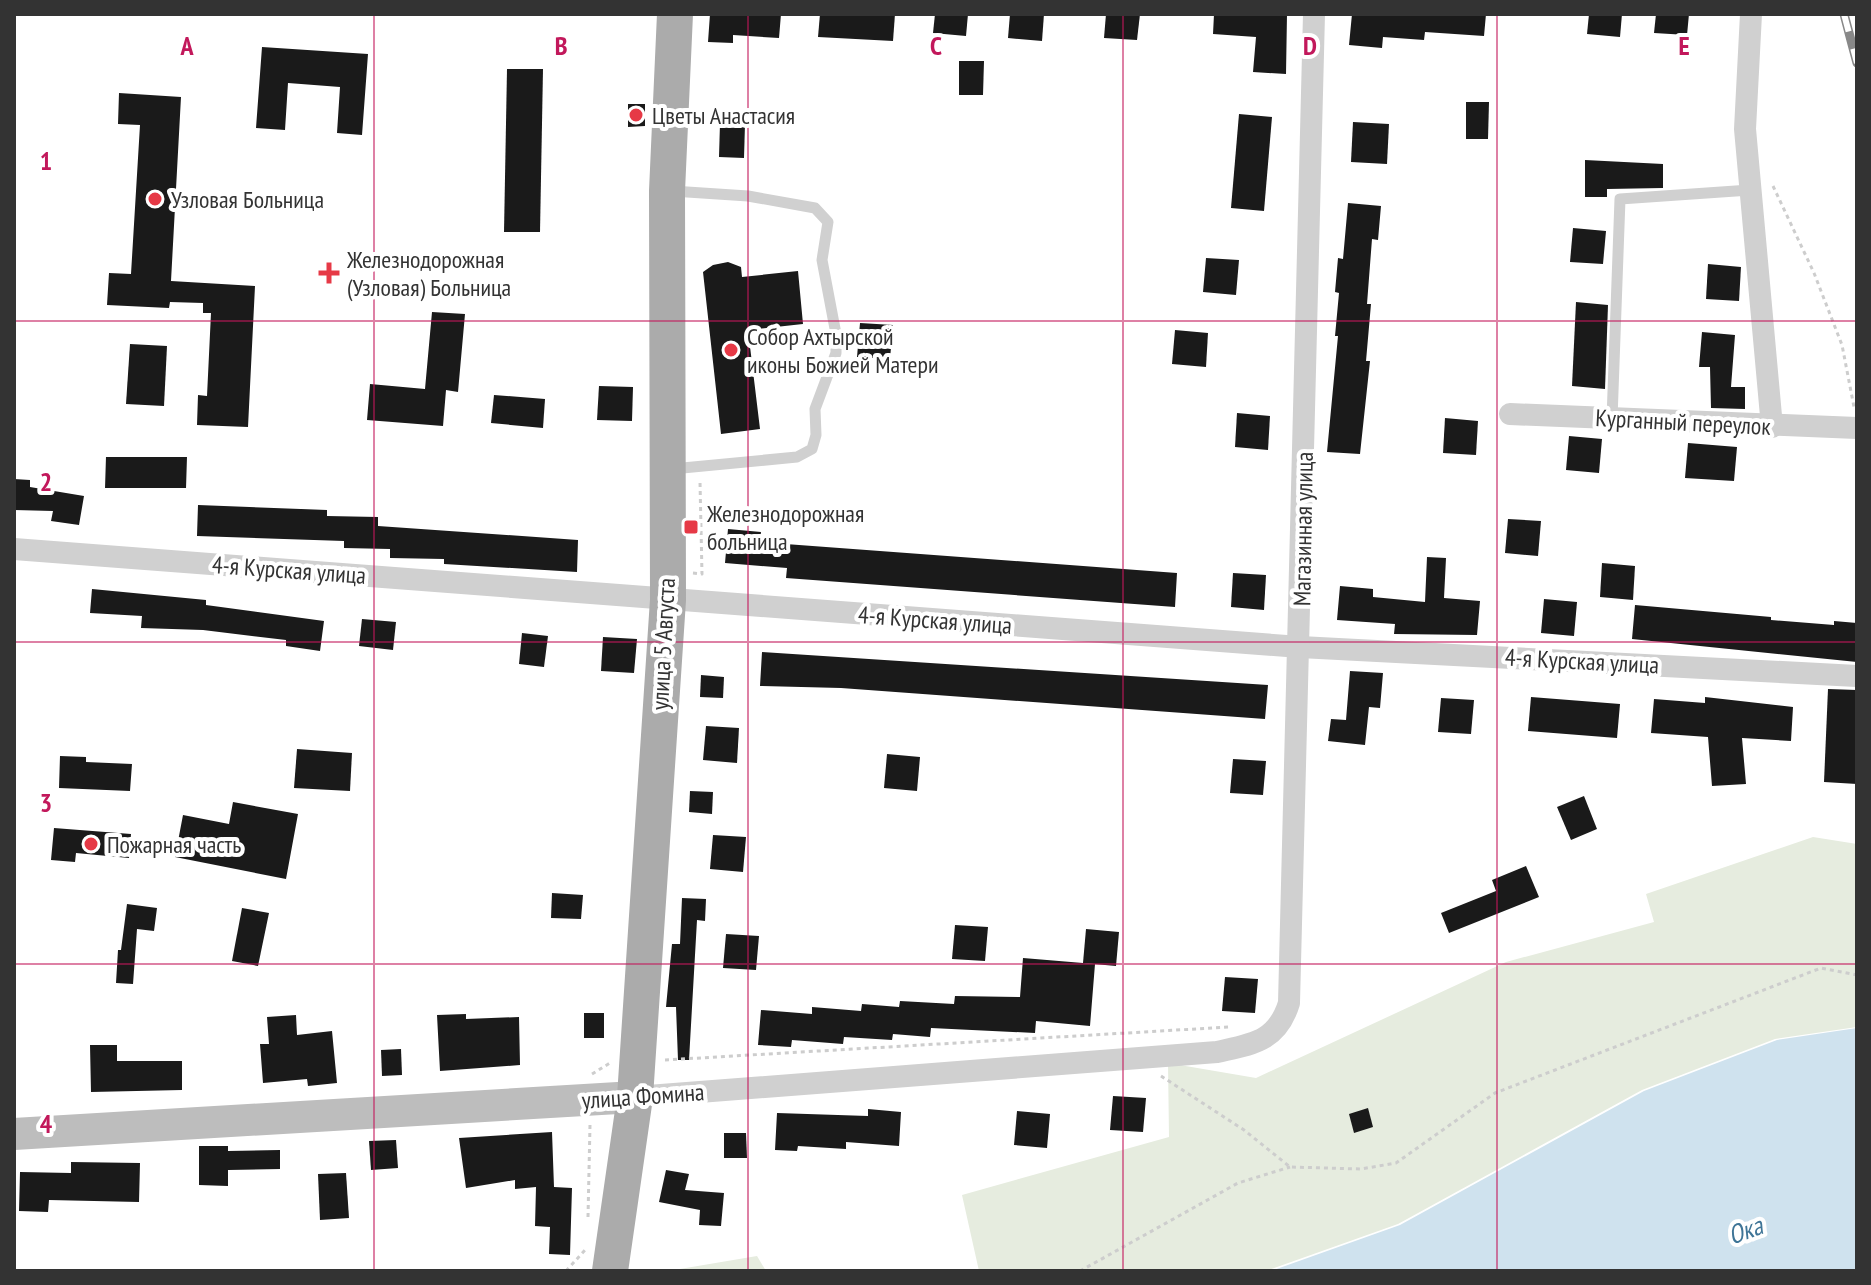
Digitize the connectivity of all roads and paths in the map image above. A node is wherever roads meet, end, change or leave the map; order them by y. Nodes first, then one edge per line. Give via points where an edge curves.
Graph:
1 (675, 14) edge
2 (1314, 14) edge
3 (1751, 14) edge
4 (1762, 188) junction
5 (667, 191) junction
6 (1510, 414) dead end
7 (1856, 418) edge
8 (1612, 419) junction
9 (1772, 427) junction
10 (666, 470) junction
11 (14, 549) edge
12 (668, 600) junction
13 (1300, 647) junction
14 (1857, 676) edge
15 (1857, 975) edge
16 (1239, 1026) dead end
17 (1269, 1036) joint
18 (1151, 1057) junction
19 (668, 1060) dead end
20 (610, 1063) dead end
21 (635, 1097) junction
22 (596, 1099) junction
23 (14, 1134) edge
24 (1290, 1167) junction
25 (588, 1231) dead end
26 (599, 1258) edge
27 (566, 1271) edge
28 (1080, 1271) edge

1 - 5 main road, улица 5 Августа
2 - 13 street, Магазинная улица
3 - 4 street via 1745,129
4 - 7 path via 1814,273 1842,345
4 - 8 lane via 1620,199
4 - 9 street
5 - 10 main road, улица 5 Августа
5 - 10 lane via 748,196 815,208 828,222 822,260 836,353 815,409 812,449 797,457
6 - 8 street, Курганный переулок
7 - 9 street, Курганный переулок
8 - 9 street, Курганный переулок
10 - 12 main road, улица 5 Августа
11 - 12 street, 4-я Курская улица
12 - 13 street, 4-я Курская улица
12 - 21 main road, улица 5 Августа
13 - 14 street, 4-я Курская улица
13 - 17 street, Магазинная улица via 1289,1003 1283,1022
15 - 24 path via 1821,968 1495,1093 1396,1163 1361,1169
16 - 19 path
17 - 18 street, улица Фомина via 1217,1052
18 - 21 street, улица Фомина
18 - 24 path via 1152,1069 1179,1091 1244,1130
20 - 22 path
21 - 22 street, улица Фомина
21 - 26 main road, улица 5 Августа
22 - 23 street, улица Фомина
22 - 25 path via 590,1119
24 - 28 path via 1238,1183
26 - 27 path

